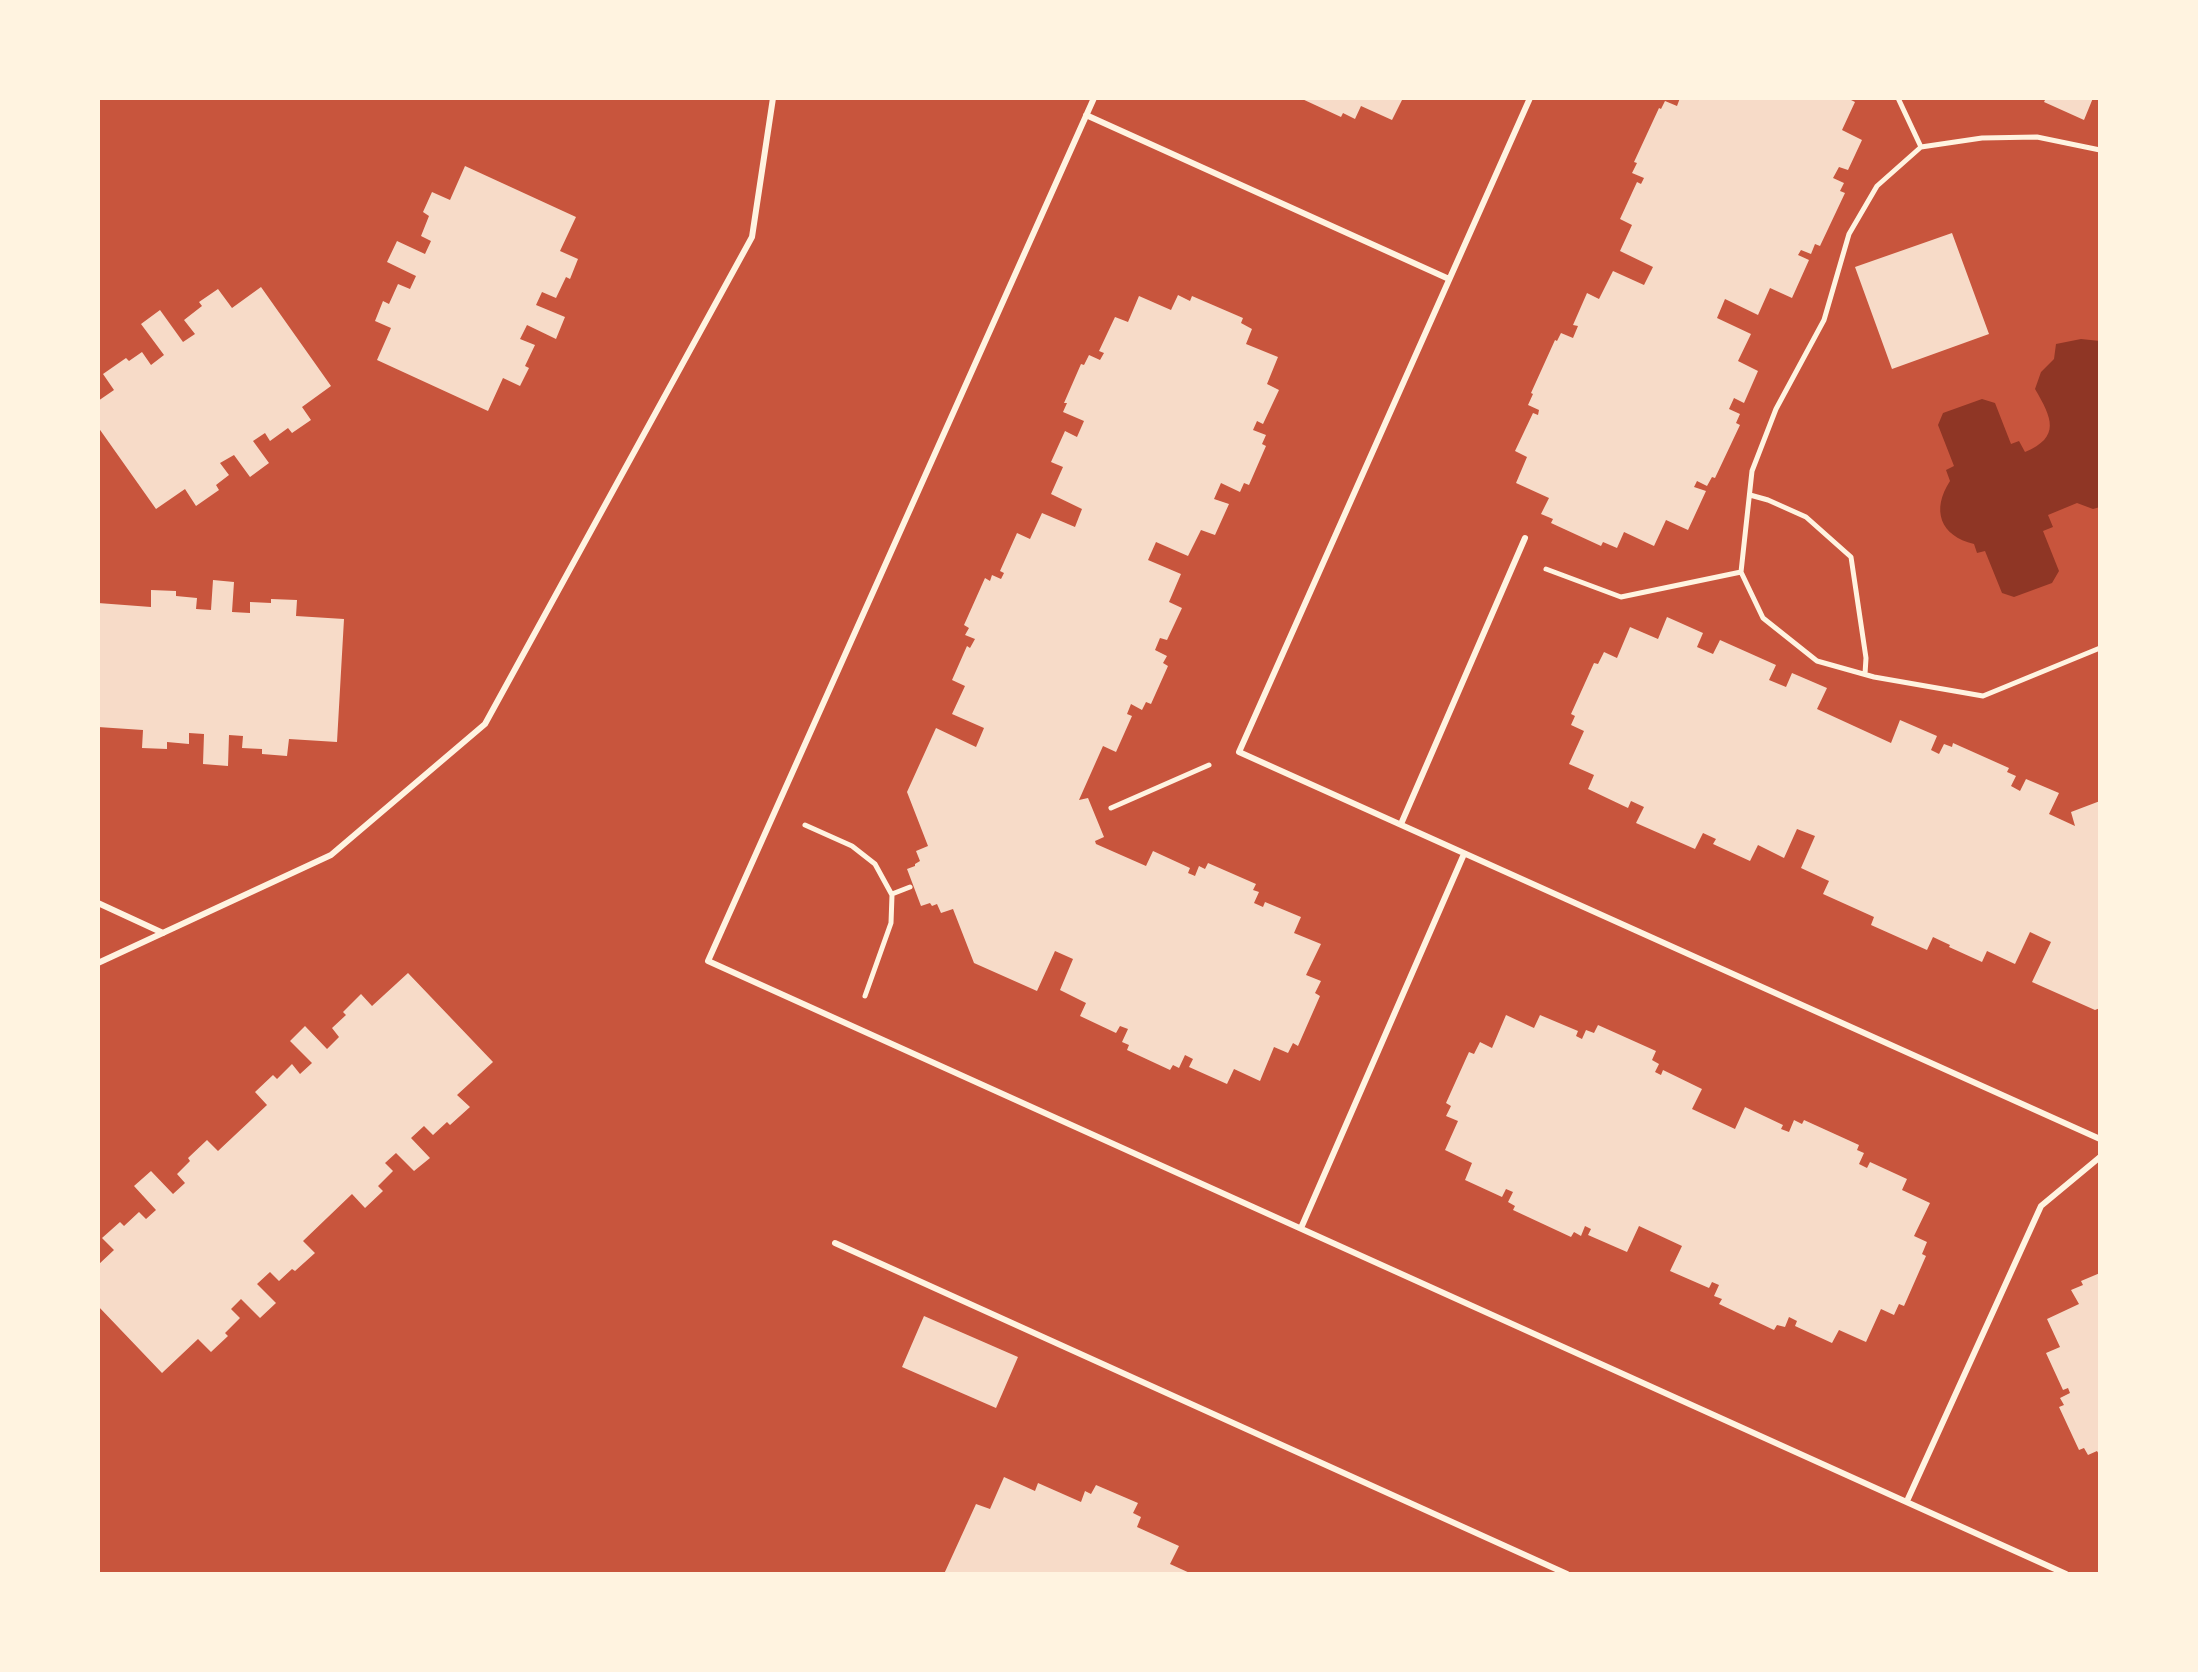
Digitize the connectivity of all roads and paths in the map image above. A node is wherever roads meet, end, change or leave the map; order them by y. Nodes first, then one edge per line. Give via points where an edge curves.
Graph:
1 (773, 98) edge
2 (1094, 98) edge
3 (1530, 98) edge
4 (1898, 98) edge
5 (1086, 115) junction
6 (1921, 147) junction
7 (2100, 150) edge
8 (1449, 279) junction
9 (1750, 495) junction
10 (1525, 538) dead end
11 (1516, 556) junction
12 (1741, 572) junction
13 (2100, 648) edge
14 (1865, 674) junction
15 (1239, 752) junction
16 (1111, 808) dead end
17 (775, 812) junction
18 (1401, 824) junction
19 (1464, 854) junction
20 (910, 887) dead end
21 (892, 895) junction
22 (98, 903) edge
23 (163, 933) junction
24 (98, 963) edge
25 (853, 1026) junction
26 (2100, 1139) edge
27 (2100, 1157) edge
28 (1301, 1228) junction
29 (835, 1243) dead end
30 (1907, 1501) junction
31 (1567, 1574) edge
32 (2066, 1574) edge

1 - 23 lane via 752,237 485,724 331,855
2 - 5 lane
3 - 8 lane
4 - 6 path
5 - 8 lane
5 - 17 lane
6 - 7 path via 2037,137
6 - 9 path via 1877,186 1849,234 1824,320 1776,409 1752,471
8 - 15 lane
9 - 12 path
9 - 14 path via 1806,517 1851,557
10 - 11 lane
11 - 12 path via 1621,597
11 - 18 lane
12 - 14 path via 1763,618 1817,661
13 - 14 path via 1983,696
15 - 16 path
15 - 18 lane
17 - 21 path via 852,846 875,864
17 - 25 lane via 708,961
18 - 19 lane
19 - 26 lane
19 - 28 lane
20 - 21 path
21 - 25 path via 891,923
22 - 23 lane
23 - 24 lane
25 - 28 lane
27 - 30 lane via 2041,1206
28 - 30 lane
29 - 31 lane
30 - 32 lane

